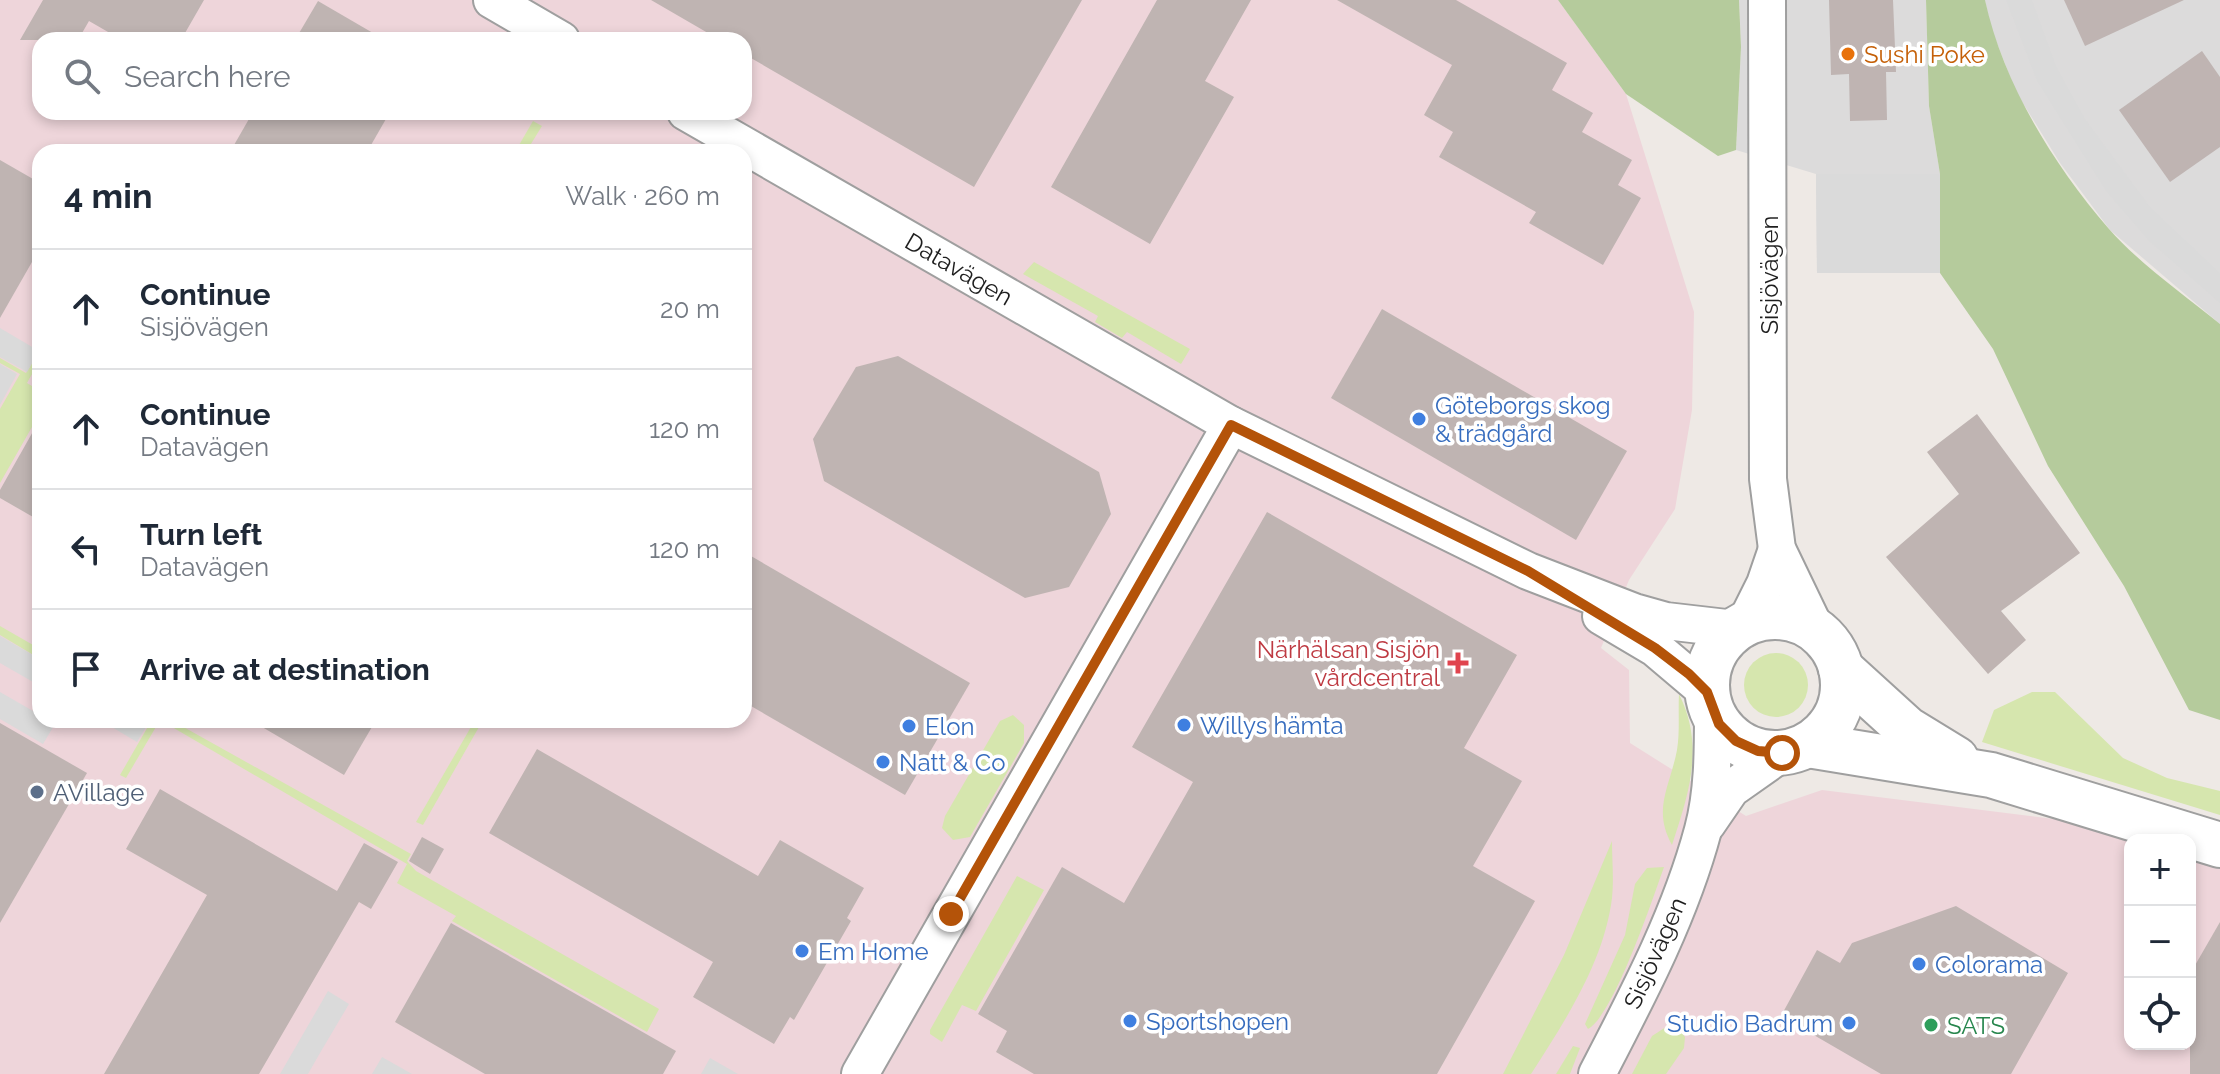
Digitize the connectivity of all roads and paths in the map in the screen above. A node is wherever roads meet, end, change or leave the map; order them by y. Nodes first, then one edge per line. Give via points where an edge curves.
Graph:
1 (492, 0) edge
2 (1767, 0) edge
3 (547, 32) edge
4 (700, 120) edge
5 (742, 144) edge
6 (752, 150) edge
7 (1231, 425) junction
8 (1777, 549) junction
9 (1528, 571) junction
10 (1740, 626) junction
11 (1816, 630) junction
12 (1841, 669) junction
13 (1710, 703) junction
14 (1795, 749) junction
15 (1991, 775) junction
16 (1704, 829) junction
17 (2220, 845) edge
18 (860, 1074) edge
19 (1597, 1074) edge

1 - 3 street
2 - 8 street, Sisjövägen via 1767,451
4 - 5 street, Datavägen
6 - 7 street, Datavägen
7 - 9 street, Datavägen
7 - 18 street
8 - 10 street, Sisjövägen via 1765,584
8 - 11 street, Sisjövägen
9 - 10 street, Datavägen via 1634,612 1681,623
9 - 13 street, Datavägen via 1655,648
10 - 11 street via 1765,617 1786,617
10 - 13 street, Sisjövägen via 1711,662
11 - 12 street, Sisjövägen via 1832,647
12 - 14 street, Sisjövägen via 1840,706 1828,728
12 - 15 street via 1907,729
13 - 14 street via 1727,733 1747,747
13 - 16 street, Sisjövägen via 1711,784
14 - 15 street
14 - 16 street, Sisjövägen via 1731,789
15 - 17 street
16 - 19 street, Sisjövägen via 1650,971

